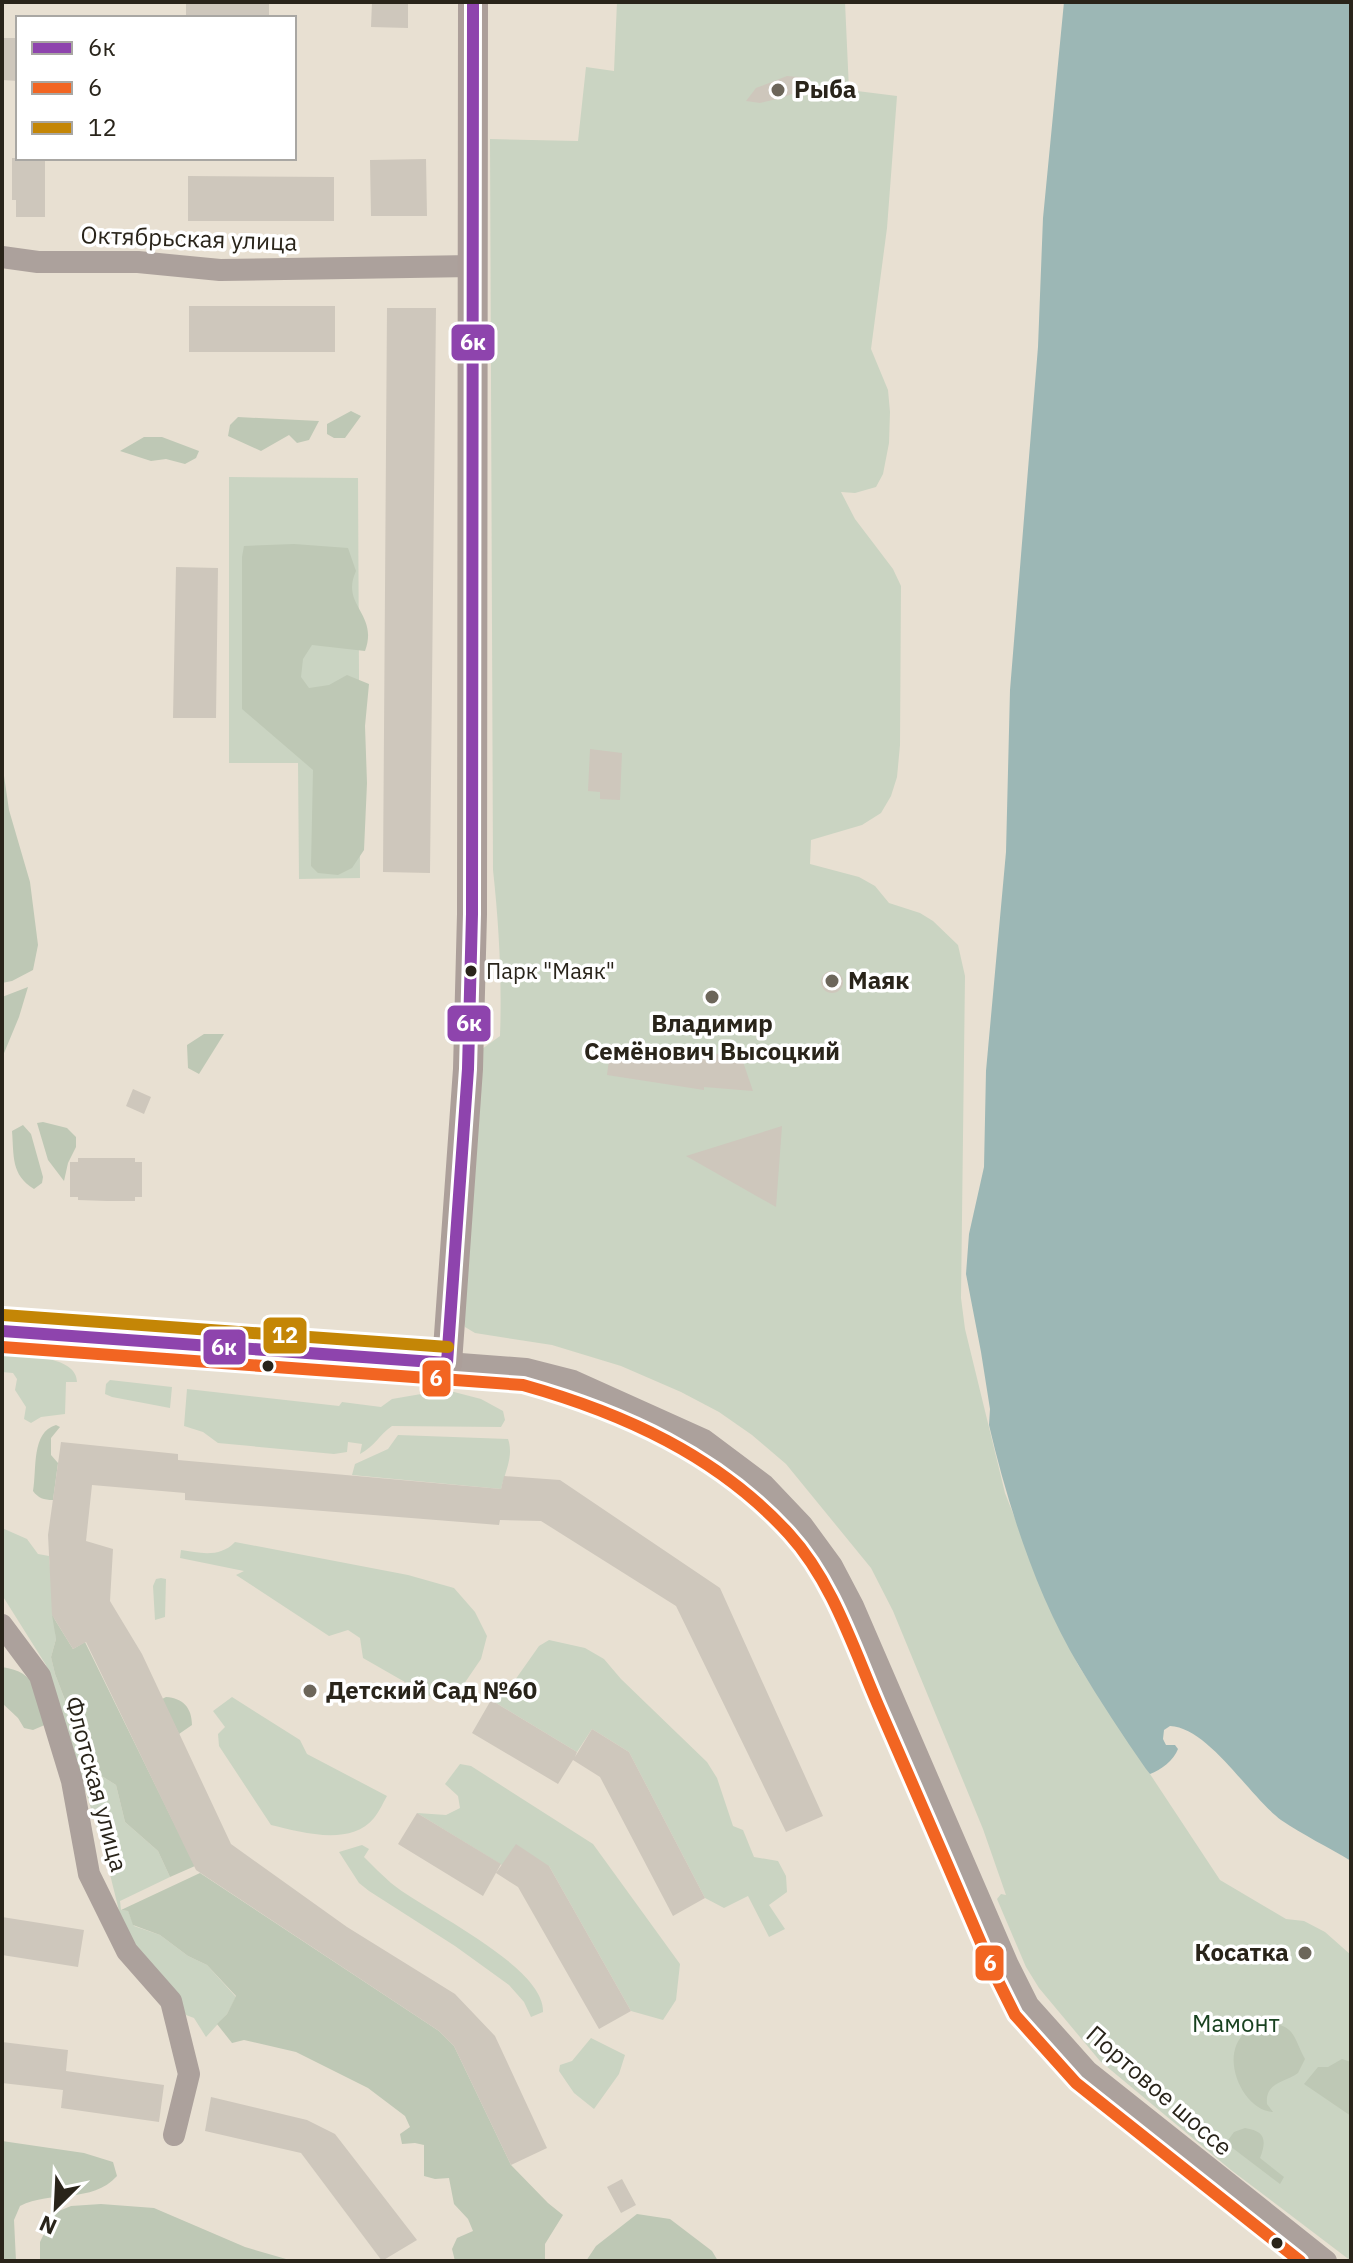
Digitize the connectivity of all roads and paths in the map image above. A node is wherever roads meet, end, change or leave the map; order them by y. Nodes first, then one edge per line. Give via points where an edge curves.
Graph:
1 (473, 2) edge
2 (2, 257) edge
3 (472, 266) junction
4 (2, 1331) edge
5 (447, 1363) junction
6 (2, 1625) edge
7 (174, 2135) dead end
8 (1326, 2261) edge

1 - 3 street
2 - 3 street, Октябрьская улица via 220,270
3 - 5 street via 470,1009
4 - 5 street
5 - 8 street, Портовое шоссе via 526,1369 573,1381 704,1440 764,1485 802,1525 853,1606 1028,2005 1087,2071
6 - 7 street, Флотская улица via 40,1676 72,1781 89,1874 127,1951 171,2001 189,2074

